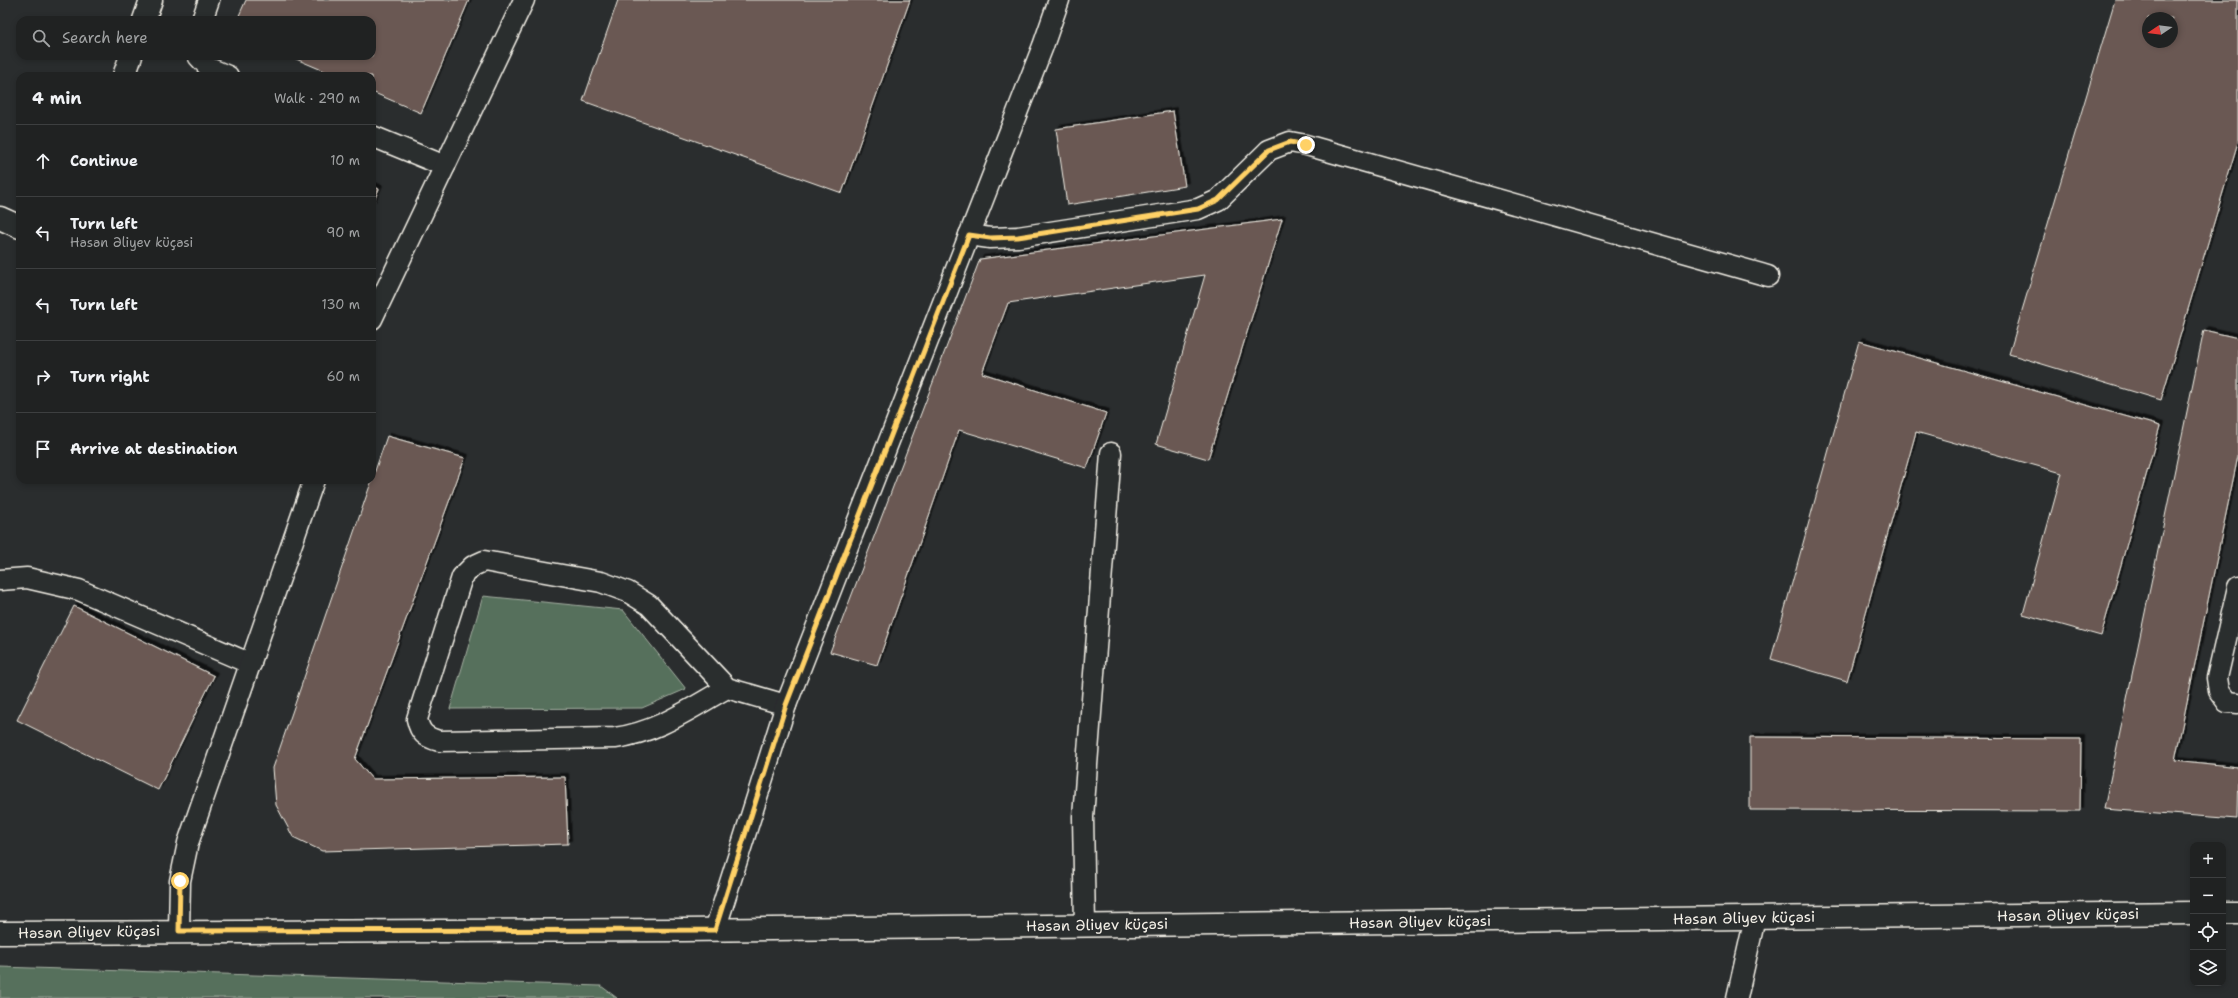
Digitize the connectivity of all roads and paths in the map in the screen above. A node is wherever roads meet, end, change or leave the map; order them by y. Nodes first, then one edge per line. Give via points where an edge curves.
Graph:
1 (151, 0) edge
2 (209, 0) edge
3 (524, 0) edge
4 (1059, 0) edge
5 (145, 16) edge
6 (203, 16) edge
7 (130, 60) edge
8 (202, 60) edge
9 (125, 72) edge
10 (218, 72) edge
11 (376, 138) edge
12 (445, 166) junction
13 (0, 218) edge
14 (16, 225) edge
15 (969, 235) junction
16 (1768, 276) dead end
17 (376, 311) edge
18 (1110, 453) dead end
19 (313, 484) edge
20 (0, 580) edge
21 (2238, 587) edge
22 (251, 664) junction
23 (727, 688) junction
24 (2238, 703) edge
25 (786, 705) junction
26 (2190, 913) edge
27 (2226, 913) edge
28 (2238, 913) edge
29 (1755, 918) junction
30 (1084, 926) junction
31 (715, 930) junction
32 (179, 931) junction
33 (0, 933) edge
34 (1737, 998) edge

1 - 5 main road
2 - 6 lane
3 - 12 lane
4 - 15 lane
7 - 9 main road
8 - 10 lane via 209,68
11 - 12 lane
12 - 17 lane
13 - 14 main road
15 - 16 lane via 990,238 1018,237 1198,209 1218,200 1269,150 1290,142
15 - 25 lane
18 - 30 lane via 1083,817
19 - 22 lane
20 - 22 lane via 27,578 79,590
21 - 24 lane via 2217,678 2219,690 2227,702
22 - 32 lane via 188,843 180,881
23 - 23 lane via 649,605 628,592 601,582 484,561 473,566 462,577 417,719 419,731 438,742 615,738 657,727
23 - 25 lane
25 - 31 lane
26 - 29 main road, Həsən Əliyev küçəsi
27 - 28 main road
29 - 30 main road, Həsən Əliyev küçəsi
29 - 34 lane
30 - 31 main road, Həsən Əliyev küçəsi
31 - 32 main road, Həsən Əliyev küçəsi
32 - 33 main road, Həsən Əliyev küçəsi

